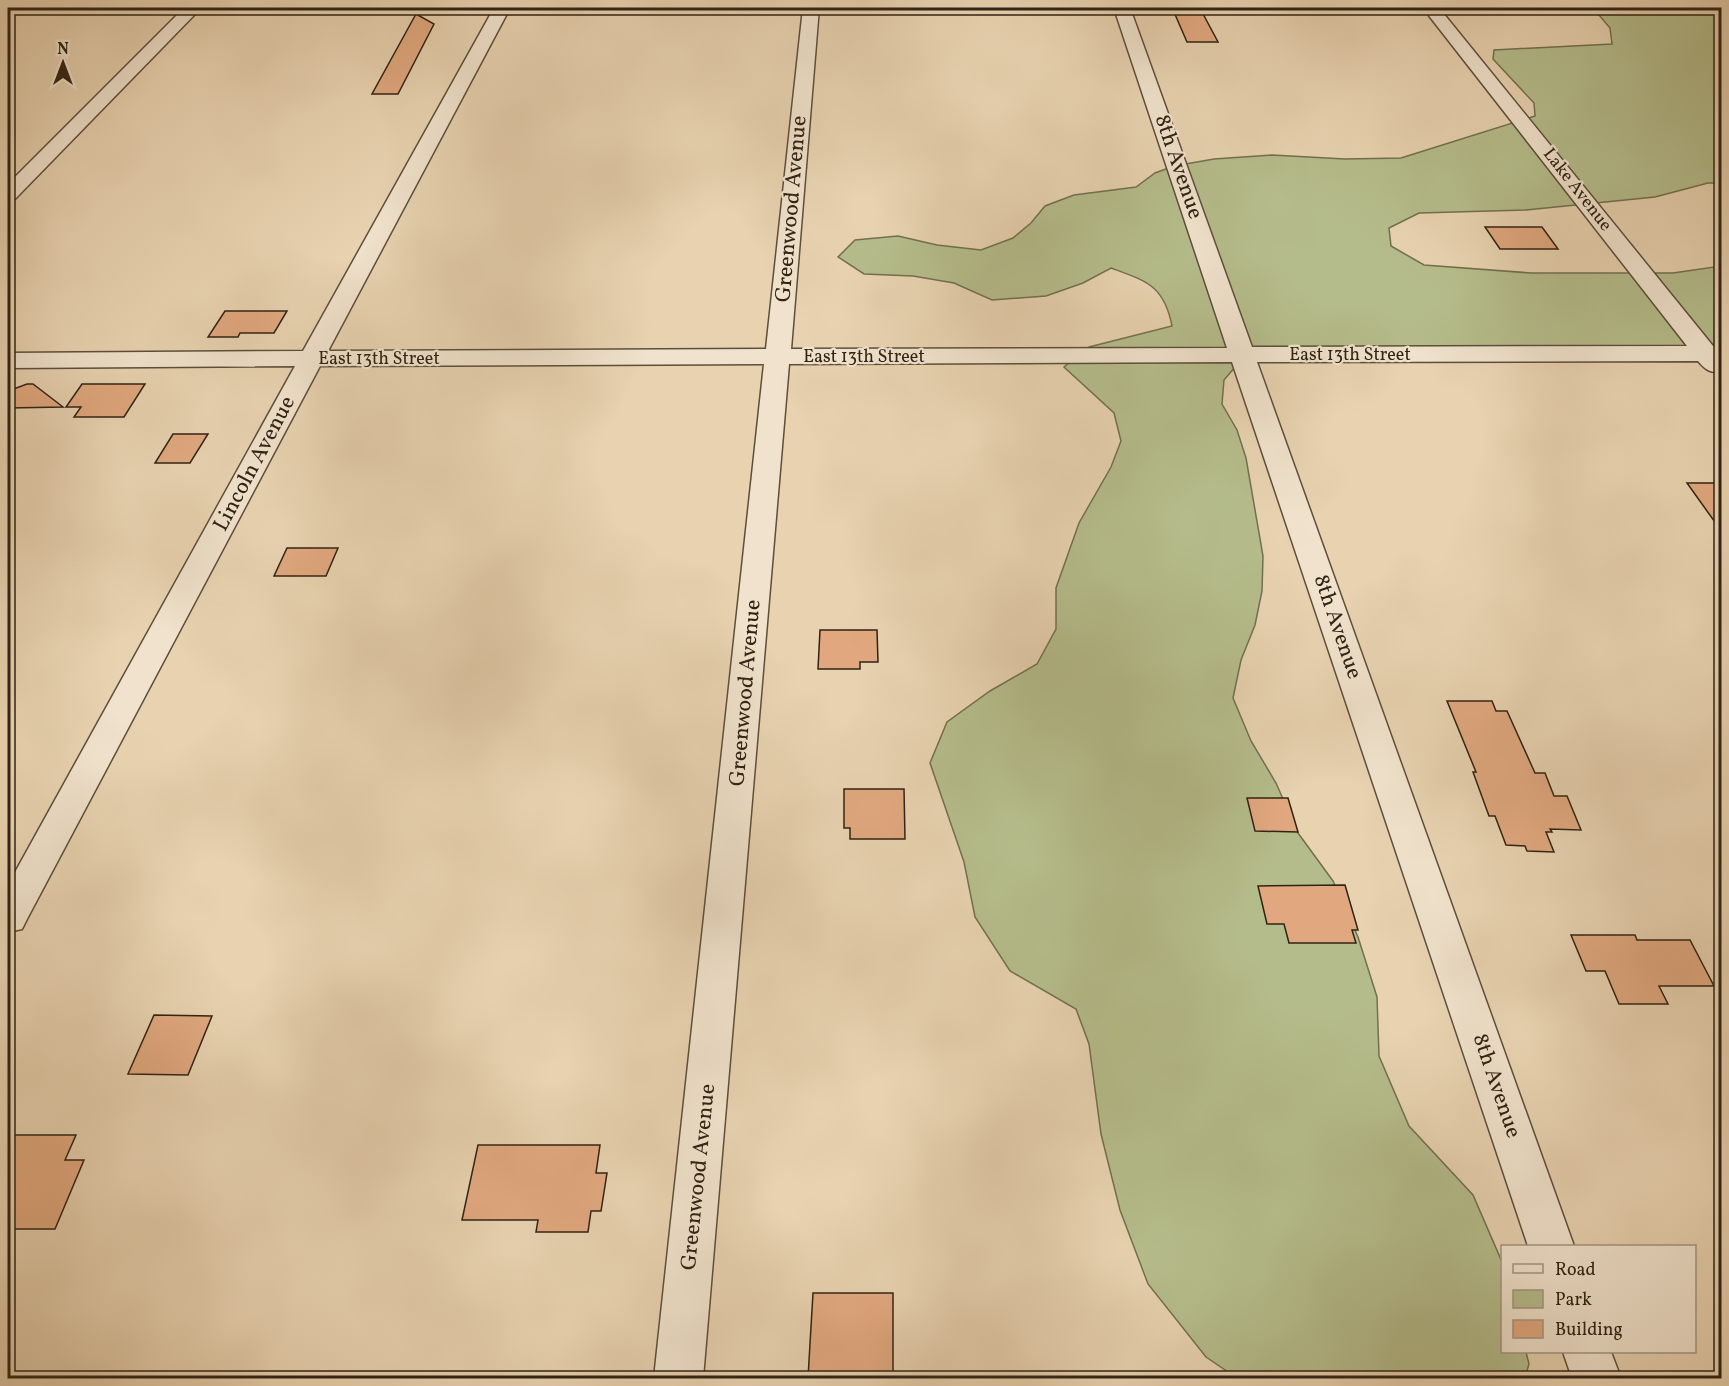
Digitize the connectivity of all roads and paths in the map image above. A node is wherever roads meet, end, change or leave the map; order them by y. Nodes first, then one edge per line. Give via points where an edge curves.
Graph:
1 (193, 8) edge
2 (502, 8) edge
3 (811, 8) edge
4 (1122, 8) edge
5 (1431, 8) edge
6 (8, 195) edge
7 (1714, 353) edge
8 (1244, 355) junction
9 (778, 357) junction
10 (312, 359) junction
11 (8, 360) edge
12 (1722, 373) edge
13 (8, 919) edge
14 (1551, 1245) edge
15 (1587, 1353) edge
16 (679, 1378) edge
17 (1596, 1378) edge

1 - 6 street
2 - 10 street, Lincoln Avenue
3 - 9 street, Greenwood Avenue
4 - 8 street, 8th Avenue
5 - 7 street, Lake Avenue
7 - 8 street, East 13th Street
7 - 12 street, Lake Avenue
8 - 9 street, East 13th Street
8 - 14 street, 8th Avenue
9 - 10 street, East 13th Street
9 - 16 street, Greenwood Avenue
10 - 11 street, East 13th Street
10 - 13 street, Lincoln Avenue
15 - 17 street

